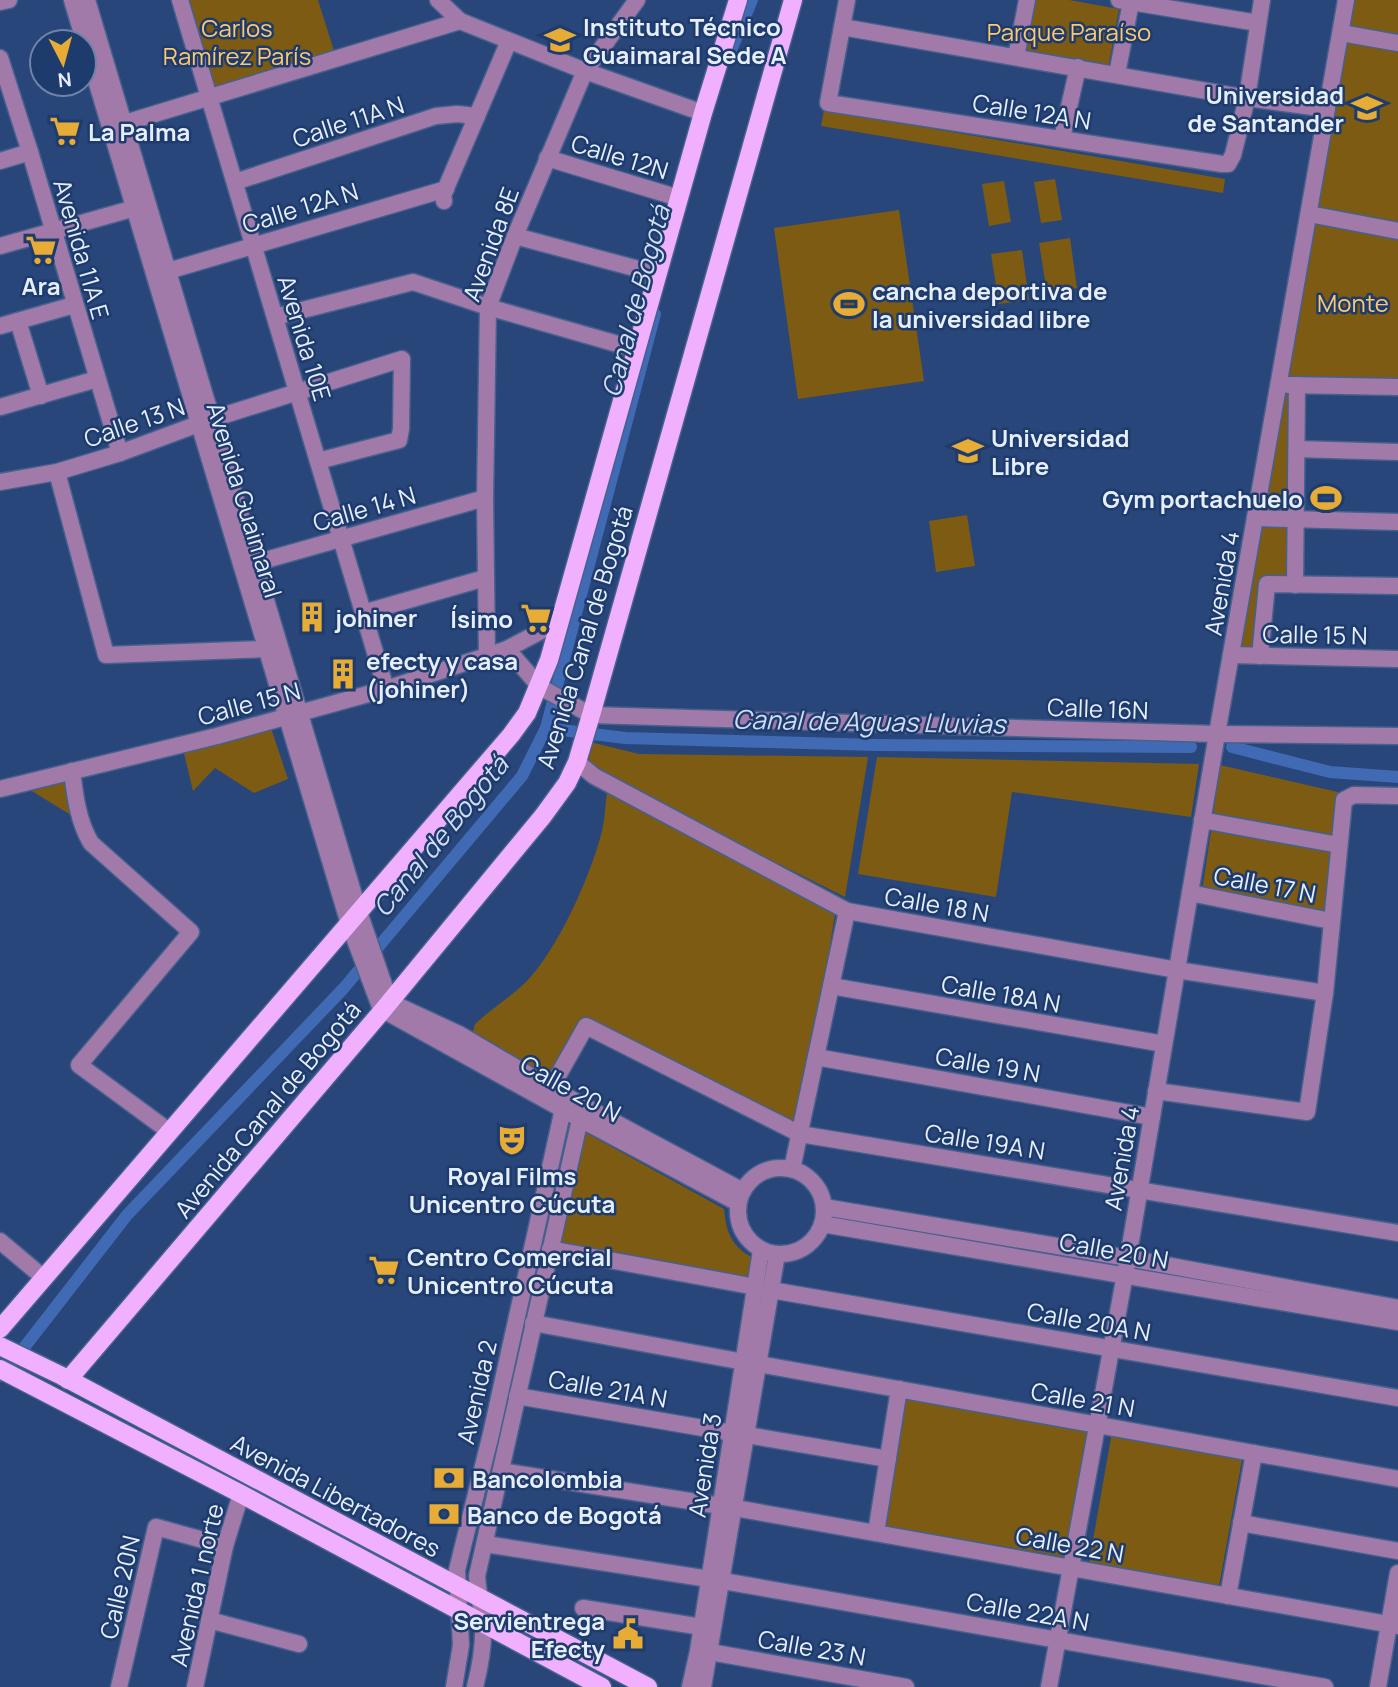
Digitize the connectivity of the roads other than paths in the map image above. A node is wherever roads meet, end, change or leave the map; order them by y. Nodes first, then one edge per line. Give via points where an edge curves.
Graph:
1 (9, 0) edge
2 (72, 0) edge
3 (87, 0) edge
4 (180, 0) edge
5 (438, 0) edge
6 (637, 0) edge
7 (738, 0) edge
8 (793, 0) edge
9 (847, 0) edge
10 (1027, 0) edge
11 (1262, 0) edge
12 (1346, 0) edge
13 (1125, 1) edge
14 (0, 2) edge
15 (460, 21) junction
16 (1258, 23) junction
17 (842, 27) junction
18 (1340, 33) junction
19 (509, 41) junction
20 (1398, 43) edge
21 (1016, 57) junction
22 (0, 58) edge
23 (1078, 67) junction
24 (585, 71) junction
25 (1117, 74) junction
26 (4, 79) edge
27 (1247, 98) junction
28 (209, 99) junction
29 (1327, 109) junction
30 (703, 113) junction
31 (477, 116) junction
32 (117, 125) junction
33 (1062, 138) junction
34 (30, 152) junction
35 (547, 158) junction
36 (0, 161) edge
37 (235, 181) junction
38 (679, 198) junction
39 (141, 206) junction
40 (1309, 214) junction
41 (53, 229) junction
42 (1398, 232) edge
43 (515, 236) junction
44 (253, 245) junction
45 (0, 246) edge
46 (168, 271) junction
47 (657, 274) junction
48 (74, 304) junction
49 (488, 307) junction
50 (275, 317) junction
51 (18, 321) junction
52 (0, 326) edge
53 (635, 349) junction
54 (97, 379) junction
55 (1279, 385) junction
56 (1297, 385) junction
57 (1398, 387) edge
58 (298, 391) junction
59 (41, 396) junction
60 (0, 407) edge
61 (205, 421) junction
62 (1297, 449) junction
63 (1398, 452) edge
64 (120, 453) junction
65 (318, 461) junction
66 (57, 472) junction
67 (0, 482) edge
68 (485, 498) junction
69 (1255, 518) junction
70 (1296, 519) junction
71 (1398, 522) edge
72 (341, 538) junction
73 (255, 563) junction
74 (485, 578) junction
75 (1295, 585) junction
76 (1398, 586) edge
77 (363, 613) junction
78 (560, 621) junction
79 (266, 649) junction
80 (507, 649) junction
81 (1231, 654) junction
82 (487, 656) junction
83 (1260, 656) junction
84 (1398, 659) edge
85 (386, 689) junction
86 (545, 690) junction
87 (293, 715) junction
88 (587, 717) junction
89 (1217, 734) junction
90 (1398, 736) edge
91 (579, 756) junction
92 (72, 771) junction
93 (0, 789) edge
94 (1398, 796) edge
95 (1202, 820) junction
96 (1339, 845) junction
97 (1190, 893) junction
98 (847, 911) junction
99 (1331, 921) junction
100 (356, 924) junction
101 (1177, 970) junction
102 (831, 986) junction
103 (1325, 993) junction
104 (385, 1002) junction
105 (1164, 1044) junction
106 (816, 1057) junction
107 (551, 1088) junction
108 (1156, 1091) junction
109 (564, 1110) junction
110 (1152, 1117) junction
111 (580, 1119) junction
112 (170, 1132) junction
113 (800, 1134) junction
114 (792, 1170) junction
115 (1139, 1189) junction
116 (740, 1197) junction
117 (824, 1207) junction
118 (822, 1224) junction
119 (1398, 1233) edge
120 (0, 1241) edge
121 (550, 1249) junction
122 (769, 1252) junction
123 (1126, 1266) junction
124 (44, 1278) junction
125 (763, 1289) junction
126 (1398, 1308) edge
127 (1398, 1322) edge
128 (533, 1324) junction
129 (0, 1329) edge
130 (0, 1346) edge
131 (1111, 1348) junction
132 (751, 1363) junction
133 (0, 1369) edge
134 (65, 1378) junction
135 (899, 1389) junction
136 (517, 1396) junction
137 (1398, 1398) edge
138 (1097, 1424) junction
139 (740, 1434) junction
140 (1254, 1453) junction
141 (888, 1459) junction
142 (501, 1471) junction
143 (1398, 1479) edge
144 (241, 1494) junction
145 (728, 1507) junction
146 (1241, 1523) junction
147 (876, 1533) junction
148 (485, 1544) junction
149 (225, 1546) junction
150 (1398, 1551) edge
151 (1071, 1567) junction
152 (1398, 1573) edge
153 (716, 1580) junction
154 (457, 1587) junction
155 (1228, 1596) junction
156 (478, 1599) junction
157 (583, 1608) dead end
158 (459, 1613) junction
159 (209, 1620) junction
160 (483, 1624) junction
161 (1393, 1625) edge
162 (702, 1627) junction
163 (1058, 1639) junction
164 (299, 1644) dead end
165 (710, 1653) junction
166 (119, 1687) edge
167 (195, 1687) edge
168 (454, 1687) edge
169 (475, 1687) edge
170 (602, 1687) edge
171 (648, 1687) edge
172 (690, 1687) edge
173 (703, 1687) edge
174 (906, 1687) edge
175 (1049, 1687) edge
176 (1325, 1687) edge
177 (1378, 1687) edge

1 - 14 street
2 - 32 street, Avenida Guaimaral
3 - 32 street, Avenida Guaimaral
4 - 28 street, Avenida 10E
5 - 15 street
6 - 24 street, Avenida 8E
7 - 30 main road, Avenida Canal de Bogotá
8 - 88 main road, Avenida Canal de Bogotá
9 - 17 street
10 - 21 street
11 - 16 street
12 - 18 street, Avenida 4
13 - 16 street
13 - 25 street
15 - 19 street
15 - 28 street
16 - 27 street
17 - 21 street
17 - 33 street, Calle 12A N via 828,103
18 - 20 street
18 - 29 street, Avenida 4
19 - 24 street
19 - 31 street
21 - 23 street
22 - 26 street, Avenida 11A E
23 - 25 street
23 - 33 street
24 - 30 street
24 - 35 street, Avenida 8E
25 - 27 street
26 - 34 street, Avenida 11A E
27 - 29 street
27 - 33 street, Calle 12A N via 1228,164
28 - 32 street
28 - 37 street, Avenida 10E
29 - 40 street, Avenida 4
30 - 38 main road, Avenida Canal de Bogotá
31 - 37 street, Calle 11A N via 436,116
31 - 44 street, Calle 12A N via 445,195
32 - 39 street, Avenida Guaimaral
34 - 36 street
34 - 41 street, Avenida 11A E
35 - 38 street, Calle 12N
35 - 43 street, Avenida 8E
37 - 44 street, Avenida 10E
38 - 47 main road, Avenida Canal de Bogotá
39 - 41 street
39 - 46 street, Avenida Guaimaral
39 - 61 street, Avenida Guaimaral
40 - 42 street
40 - 55 street, Avenida 4
41 - 45 street
41 - 48 street, Avenida 11A E
43 - 47 street
43 - 49 street, Avenida 8E
44 - 46 street, Calle 12A N
44 - 50 street, Avenida 10E
46 - 61 street, Avenida Guaimaral
47 - 53 main road, Avenida Canal de Bogotá
48 - 51 street
48 - 54 street, Avenida 11A E
49 - 50 street via 413,282
49 - 53 street
49 - 68 street, Avenida 8E
50 - 58 street, Avenida 10E
51 - 52 street
51 - 59 street
53 - 78 main road, Avenida Canal de Bogotá
54 - 59 street
54 - 64 street, Avenida 11A E
55 - 56 street
55 - 69 street, Avenida 4
56 - 57 street
56 - 62 street
58 - 61 street, Calle 13 N
58 - 65 street, Avenida 10E
58 - 65 street, Calle 13 N via 402,359 398,440
59 - 60 street
61 - 64 street, Calle 13 N
61 - 73 street, Avenida Guaimaral
61 - 79 street, Avenida Guaimaral
62 - 63 street
62 - 70 street
64 - 66 street, Calle 13 N
65 - 72 street, Avenida 10E
66 - 67 street, Calle 13 N
66 - 79 street via 106,655
68 - 72 street, Calle 14 N
68 - 74 street, Avenida 8E
69 - 70 street
69 - 81 street, Avenida 4
70 - 71 street
70 - 75 street
72 - 73 street, Calle 14 N
72 - 77 street, Avenida 10E
73 - 87 street, Avenida Guaimaral
74 - 77 street
74 - 82 street, Avenida 8E
75 - 76 street
75 - 83 street via 1267,584
77 - 85 street, Avenida 10E
78 - 80 street, Calle 15 N
78 - 86 main road, Avenida Canal de Bogotá
79 - 87 street, Avenida Guaimaral
80 - 82 street, Calle 15 N
80 - 86 street
81 - 83 street, Calle 15 N
81 - 89 street, Avenida 4
82 - 85 street, Calle 15 N
83 - 84 street, Calle 15 N
85 - 87 street, Calle 15 N
86 - 88 street, Calle 16N
86 - 100 main road, Avenida Canal de Bogotá
87 - 92 street, Calle 15 N
87 - 100 street, Avenida Guaimaral
88 - 89 street, Calle 16N
88 - 91 main road, Avenida Canal de Bogotá
89 - 90 street, Calle 16N
89 - 95 street, Avenida 4
91 - 98 street, Calle 18 N via 594,776
91 - 104 main road, Avenida Canal de Bogotá via 543,816
92 - 93 street, Calle 15 N
92 - 112 street via 83,830 91,843 191,932 79,1065
94 - 96 street, Avenida 4 via 1354,795 1344,800
95 - 96 street
95 - 97 street, Avenida 4
96 - 99 street, Avenida 4
97 - 99 street, Calle 17 N
97 - 101 street, Avenida 4
98 - 101 street, Calle 18 N
98 - 102 street
99 - 103 street, Avenida 4
100 - 104 street, Avenida Guaimaral
100 - 112 main road, Avenida Canal de Bogotá
101 - 103 street, Calle 18 N
101 - 105 street, Avenida 4
102 - 105 street, Calle 18A N
102 - 106 street
103 - 108 street, Avenida 4 via 1307,1112
104 - 107 street, Calle 20 N via 459,1034
104 - 109 street, Calle 20 N
104 - 134 main road, Avenida Canal de Bogotá
105 - 108 street, Avenida 4
106 - 110 street, Calle 19 N
106 - 113 street
107 - 113 street, Calle 19A N via 586,1026
107 - 116 street, Calle 20 N
108 - 110 street, Avenida 4
109 - 111 street, Calle 20 N
109 - 154 street, Avenida 2 via 457,1570
110 - 115 street, Avenida 4
111 - 116 street, Calle 20 N
111 - 121 street, Avenida 2
112 - 124 main road, Avenida Canal de Bogotá
113 - 114 street
113 - 115 street, Calle 19A N
114 - 116 street via 764,1172 751,1180
114 - 117 street via 814,1183
115 - 119 street, Calle 19A N
115 - 123 street, Avenida 4
116 - 122 street via 742,1230 750,1242
117 - 118 street
117 - 123 street, Calle 20 N
118 - 122 street via 805,1247 792,1253
118 - 123 street, Calle 20 N
120 - 124 street
121 - 125 street, Calle 20A N
121 - 128 street, Avenida 2
122 - 125 street, Avenida 3
123 - 126 street, Calle 20 N
123 - 127 street, Calle 20 N
123 - 131 street, Avenida 4
124 - 129 main road, Avenida Canal de Bogotá
125 - 131 street, Calle 20A N
125 - 132 street, Avenida 3
128 - 132 street, Calle 21 N
128 - 136 street, Avenida 2
130 - 134 main road, Avenida Libertadores
131 - 137 street, Calle 20A N
131 - 138 street, Avenida 4
132 - 135 street, Calle 21 N
132 - 139 street, Avenida 3
133 - 144 main road, Avenida Libertadores
134 - 154 main road, Avenida Libertadores
135 - 138 street, Calle 21 N
135 - 141 street
136 - 139 street, Calle 21A N
136 - 142 street, Avenida 2
138 - 140 street, Calle 21 N
138 - 151 street, Avenida 4
139 - 141 street, Calle 21A N
139 - 145 street, Avenida 3
140 - 143 street, Calle 21 N
140 - 146 street
141 - 147 street
142 - 145 street, Calle 22 N
142 - 148 street, Avenida 2
144 - 149 street, Avenida 1 norte
144 - 158 main road, Avenida Libertadores
145 - 147 street, Calle 22 N
145 - 153 street, Avenida 3
146 - 150 street
146 - 155 street
147 - 151 street, Calle 22 N
148 - 153 street, Calle 22A N
148 - 156 street, Avenida 2 via 477,1576
149 - 159 street, Avenida 1 norte
149 - 166 street, Calle 20N via 156,1527
151 - 155 street, Calle 22 N
151 - 163 street, Avenida 4
152 - 161 street
153 - 162 street, Avenida 3
153 - 163 street, Calle 22A N
153 - 165 street, Avenida 3
154 - 156 main road, Avenida Libertadores
154 - 158 street, Avenida 2
155 - 161 street, Calle 22 N
156 - 160 street, Avenida 2
156 - 171 main road, Avenida Libertadores
157 - 162 street
158 - 160 main road, Avenida Libertadores
158 - 168 street, Avenida 2 via 461,1645
159 - 164 street
159 - 167 street, Avenida 1 norte
160 - 169 street, Avenida 2
160 - 170 main road, Avenida Libertadores
161 - 177 street
162 - 172 street, Avenida 3
163 - 175 street, Avenida 4
163 - 176 street, Calle 22A N
165 - 173 street, Avenida 3
165 - 174 street, Calle 23 N

